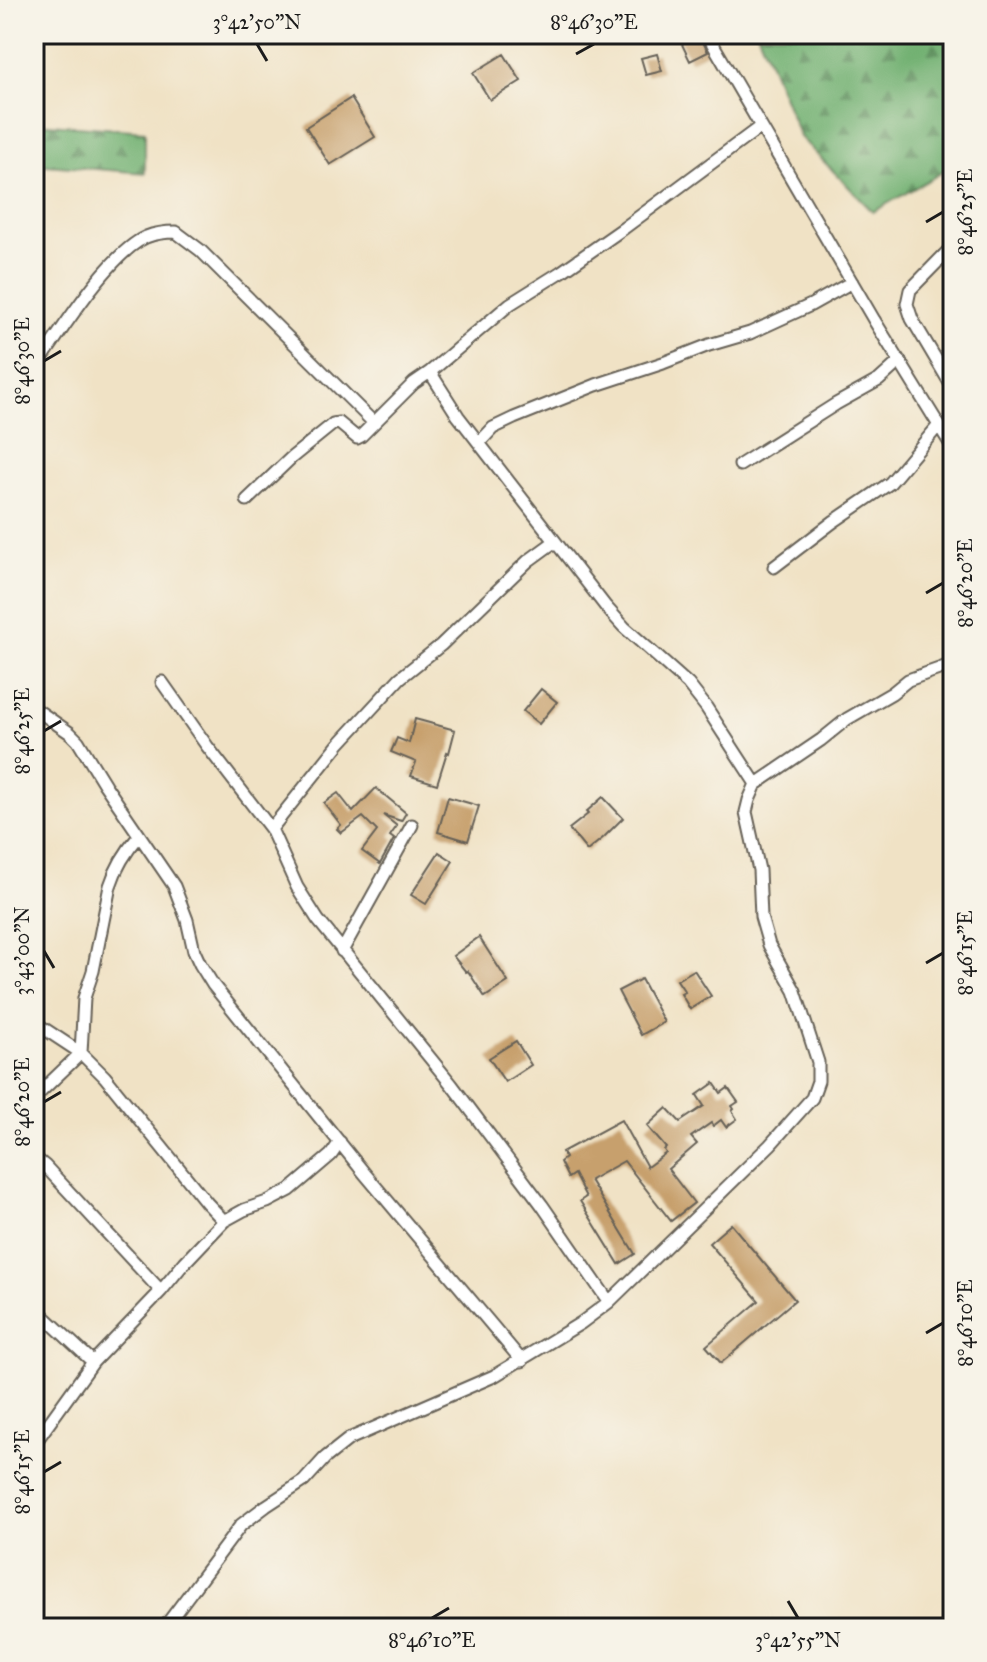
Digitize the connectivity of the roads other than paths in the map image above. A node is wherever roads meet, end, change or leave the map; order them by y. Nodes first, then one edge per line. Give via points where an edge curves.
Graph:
1 (707, 34) edge
2 (760, 127) junction
3 (953, 246) edge
4 (852, 282) junction
5 (900, 361) junction
6 (34, 370) edge
7 (430, 372) junction
8 (953, 388) edge
9 (374, 423) junction
10 (939, 425) junction
11 (479, 443) junction
12 (953, 448) edge
13 (740, 465) dead end
14 (247, 500) dead end
15 (554, 542) junction
16 (774, 567) dead end
17 (953, 664) edge
18 (162, 682) dead end
19 (34, 708) edge
20 (756, 784) junction
21 (412, 825) dead end
22 (271, 829) junction
23 (139, 836) junction
24 (342, 951) junction
25 (34, 1022) edge
26 (81, 1053) junction
27 (34, 1098) edge
28 (340, 1142) junction
29 (34, 1157) edge
30 (224, 1221) junction
31 (161, 1291) junction
32 (609, 1302) junction
33 (34, 1307) edge
34 (522, 1361) junction
35 (93, 1362) junction
36 (36, 1436) edge
37 (953, 1603) edge
38 (164, 1628) edge
39 (951, 1628) edge

1 - 2 street
2 - 4 street
2 - 7 street via 510,304
3 - 8 street via 910,290 907,304
4 - 5 street
4 - 11 street via 750,333 596,385 504,423
5 - 10 street
5 - 13 street via 879,380
6 - 9 street via 100,277 132,245 176,232
7 - 9 street
7 - 11 street
9 - 14 street via 357,438 333,424
10 - 12 street
10 - 16 street via 890,483
11 - 15 street
15 - 20 street via 624,627 688,684
15 - 22 street via 400,678
17 - 20 street via 908,680
18 - 22 street
19 - 23 street via 78,741
20 - 32 street via 746,812 759,870 761,917 769,945 795,991 818,1062 818,1081 812,1098 770,1145
21 - 24 street
22 - 24 street via 297,887
23 - 26 street via 113,874 84,998
23 - 28 street via 178,895 206,975
24 - 32 street via 452,1085
25 - 26 street
26 - 27 street
26 - 30 street
28 - 30 street via 290,1190
28 - 34 street
29 - 31 street
30 - 31 street
31 - 35 street
32 - 34 street
33 - 35 street
34 - 38 street via 349,1439 304,1481 241,1525
35 - 36 street
37 - 39 street

